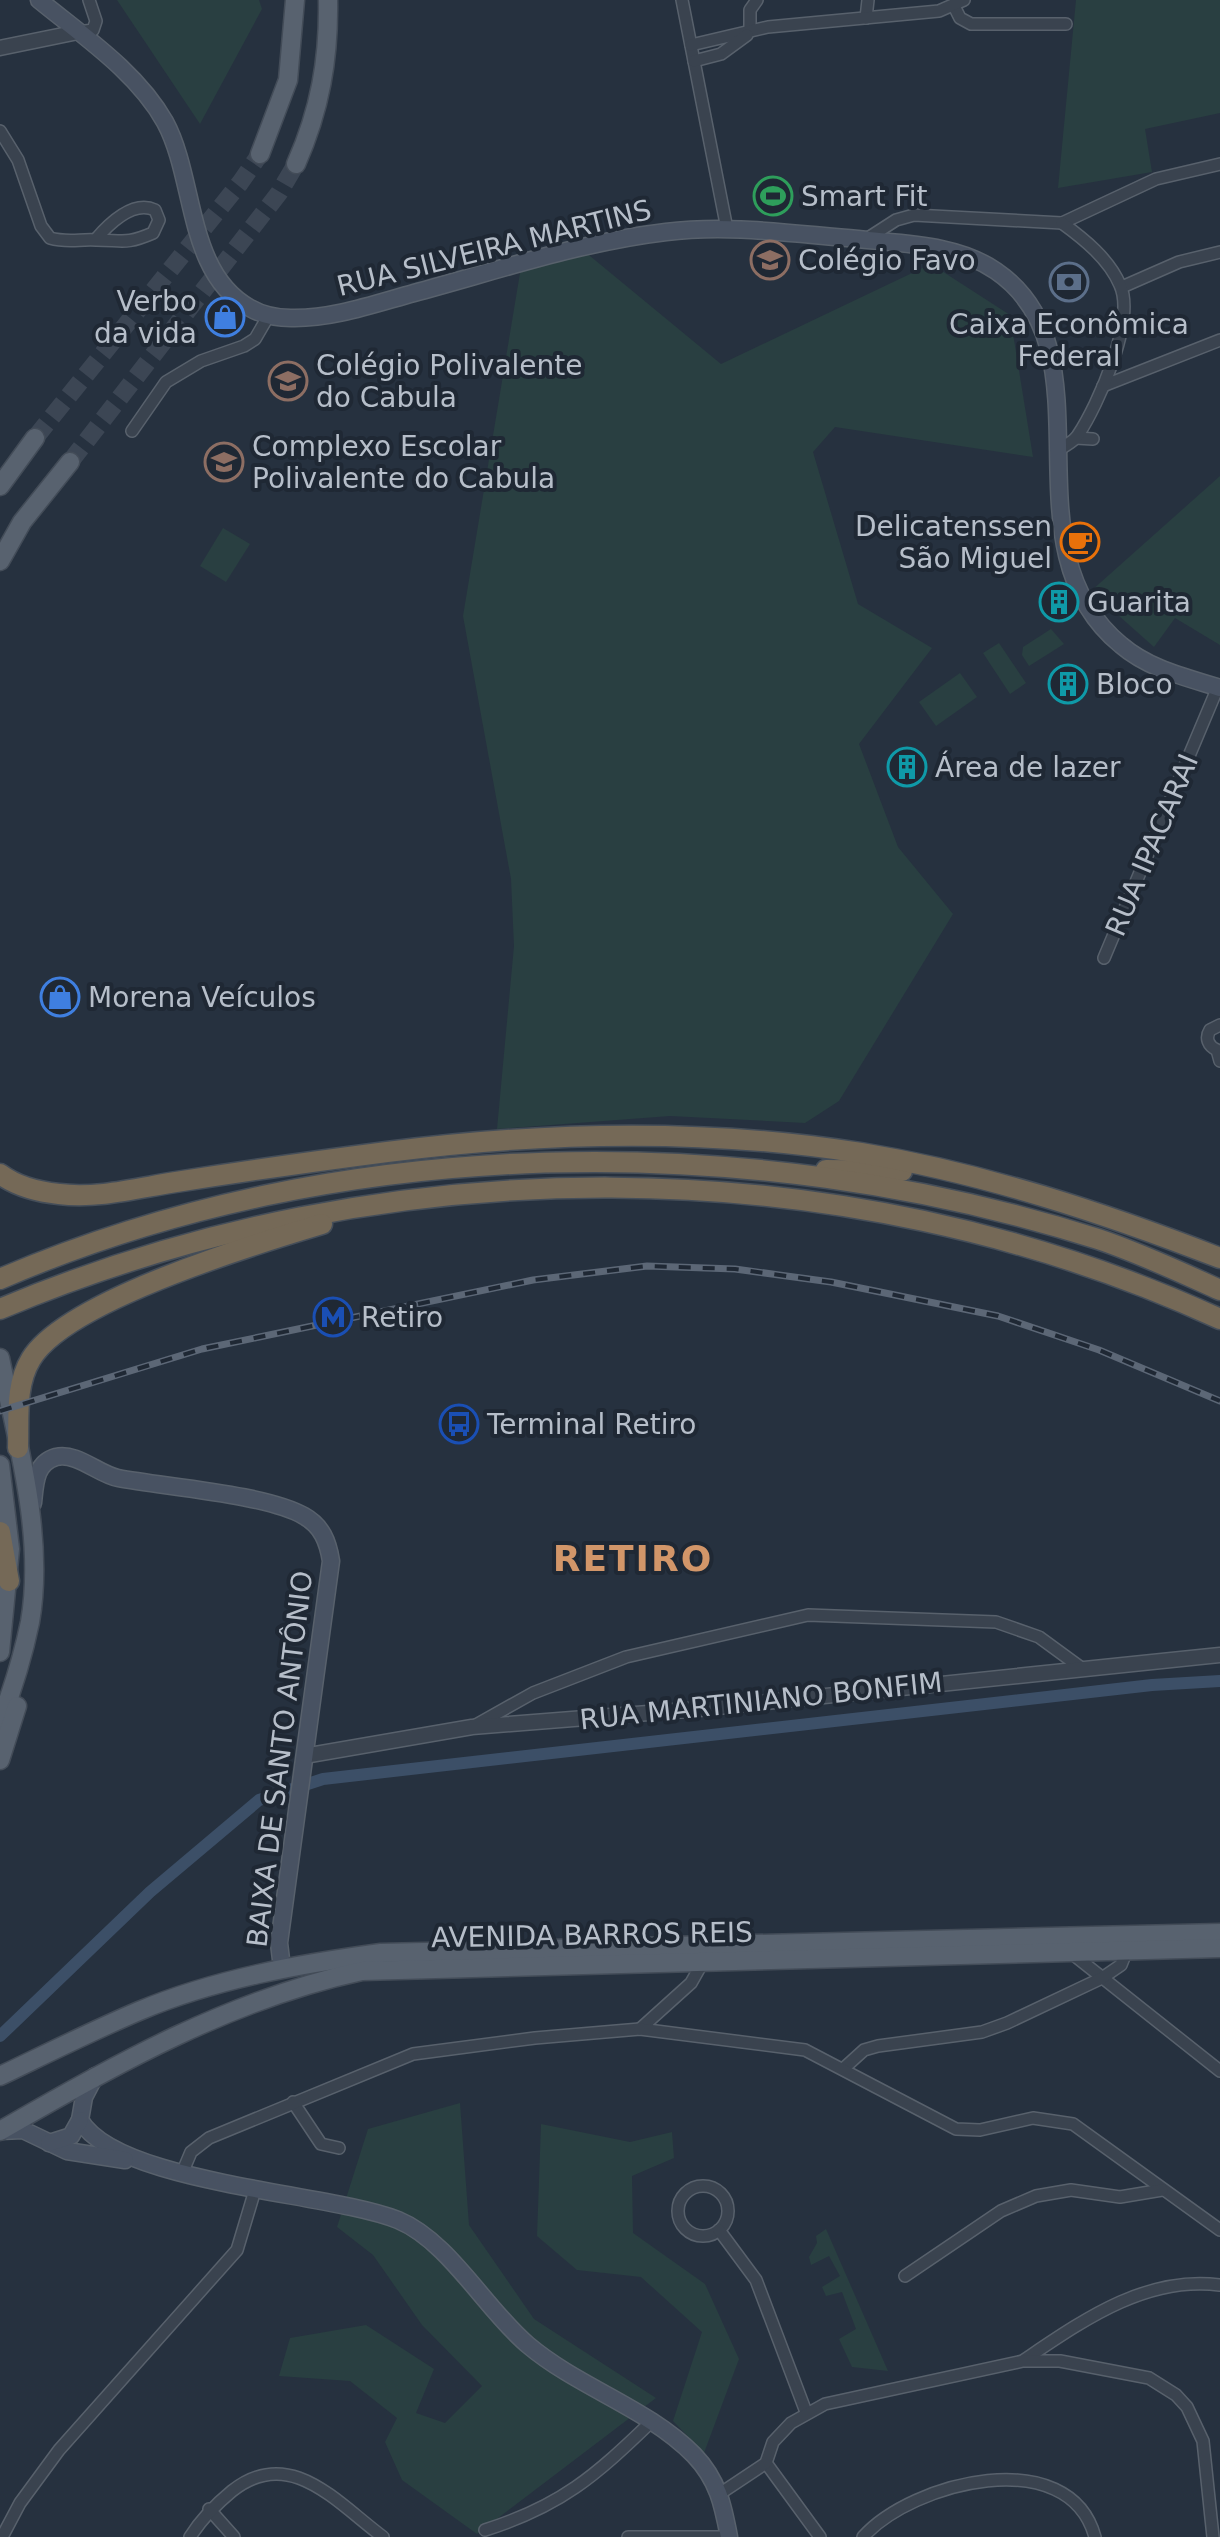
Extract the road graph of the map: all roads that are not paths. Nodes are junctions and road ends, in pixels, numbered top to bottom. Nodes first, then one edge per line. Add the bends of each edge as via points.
1 (39, 0) edge
2 (89, 0) edge
3 (295, 0) edge
4 (328, 0) edge
5 (682, 0) edge
6 (757, 0) edge
7 (868, 0) edge
8 (959, 3) edge
9 (866, 18) junction
10 (1066, 24) dead end
11 (750, 31) junction
12 (78, 32) junction
13 (691, 45) junction
14 (0, 48) edge
15 (694, 61) junction
16 (0, 131) edge
17 (260, 154) tunnel mouth
18 (296, 164) tunnel mouth
19 (1220, 164) edge
20 (1062, 223) junction
21 (727, 229) junction
22 (96, 239) junction
23 (864, 240) junction
24 (1220, 252) edge
25 (1122, 287) junction
26 (269, 315) junction
27 (1220, 340) edge
28 (1103, 386) junction
29 (132, 431) dead end
30 (35, 438) tunnel mouth
31 (1076, 438) junction
32 (1093, 439) dead end
33 (1059, 450) junction
34 (70, 462) tunnel mouth
35 (0, 486) edge
36 (0, 561) edge
37 (1219, 688) edge
38 (1104, 958) dead end
39 (1220, 1025) edge
40 (1219, 1054) edge
41 (774, 1172) junction
42 (950, 1172) junction
43 (0, 1174) edge
44 (398, 1201) junction
45 (1220, 1258) edge
46 (8, 1276) edge
47 (1220, 1290) edge
48 (0, 1309) edge
49 (1220, 1319) edge
50 (0, 1358) edge
51 (18, 1448) junction
52 (0, 1465) edge
53 (30, 1524) junction
54 (0, 1532) edge
55 (9, 1581) junction
56 (30, 1620) junction
57 (0, 1652) edge
58 (1220, 1655) edge
59 (1080, 1667) junction
60 (0, 1723) edge
61 (472, 1727) junction
62 (0, 1760) edge
63 (303, 1764) junction
64 (1220, 1933) edge
65 (1220, 1948) edge
66 (1127, 1950) junction
67 (1069, 1951) junction
68 (704, 1960) junction
69 (282, 1968) junction
70 (329, 1978) junction
71 (1102, 1978) junction
72 (640, 2029) junction
73 (843, 2069) junction
74 (1220, 2071) edge
75 (3, 2075) edge
76 (95, 2076) junction
77 (293, 2102) junction
78 (80, 2120) junction
79 (0, 2131) edge
80 (49, 2143) junction
81 (339, 2148) dead end
82 (150, 2163) junction
83 (183, 2171) junction
84 (255, 2190) junction
85 (1162, 2190) junction
86 (719, 2230) junction
87 (1220, 2230) edge
88 (905, 2276) dead end
89 (1220, 2285) edge
90 (1023, 2361) junction
91 (806, 2412) junction
92 (651, 2422) junction
93 (766, 2463) junction
94 (721, 2493) junction
95 (209, 2509) junction
96 (485, 2530) dead end
97 (2, 2537) edge
98 (190, 2537) edge
99 (234, 2537) edge
100 (383, 2537) edge
101 (628, 2537) edge
102 (729, 2537) edge
103 (820, 2537) edge
104 (863, 2537) edge
105 (1095, 2537) edge
106 (1213, 2537) edge

1 - 12 main road, RUA SILVEIRA MARTINS
2 - 12 street via 96,21 93,30
3 - 17 main road via 288,80
4 - 18 main road via 327,63 320,100
5 - 13 street
6 - 11 street via 750,10
7 - 9 street
8 - 9 street via 939,11
8 - 10 street via 960,18 971,24
9 - 11 street
11 - 13 street
11 - 15 street via 721,54
12 - 14 street
12 - 26 main road, RUA SILVEIRA MARTINS via 155,106 177,152 210,264 235,297
13 - 15 street
15 - 21 street
16 - 22 street via 18,160 45,232 61,241
19 - 20 street via 1156,179
20 - 23 street via 914,215
20 - 25 street via 1096,251
21 - 23 main road, RUA SILVEIRA MARTINS
21 - 26 main road, RUA SILVEIRA MARTINS via 630,237 342,312 288,319
22 - 22 street via 137,240 157,230 159,220 155,210 144,208 115,219
23 - 33 main road, RUA SILVEIRA MARTINS via 922,246 978,260 1016,287 1045,339 1057,398
24 - 25 street via 1179,262
25 - 28 street via 1119,335
26 - 29 street via 255,339 166,382
27 - 28 street
28 - 31 street
30 - 35 main road
31 - 32 street
31 - 33 street
33 - 37 main road, RUA SILVEIRA MARTINS via 1062,545 1085,601 1118,643 1138,657
34 - 36 main road via 22,522
37 - 38 street, RUA IPACARAI
39 - 40 street via 1208,1033
41 - 42 highway
41 - 46 highway via 597,1162 394,1175 200,1212
41 - 47 highway via 941,1198 1030,1219 1101,1240
42 - 43 highway via 798,1144 653,1136 435,1146 98,1194 59,1194
42 - 45 highway via 1108,1217
44 - 48 highway via 225,1232 109,1267
44 - 49 highway via 597,1187 819,1204 1025,1245
44 - 51 highway via 217,1257 63,1327 40,1347 22,1378
50 - 51 main road
51 - 53 main road
52 - 55 main road
53 - 56 main road
53 - 63 main road, BAIXA DE SANTO ANTÔNIO via 40,1468 70,1456 103,1474 280,1506 314,1522 331,1561
54 - 55 highway
55 - 57 main road
56 - 60 main road
56 - 62 main road via 24,1681
58 - 59 street, RUA MARTINIANO BONFIM
59 - 61 street, RUA MARTINIANO BONFIM
59 - 61 street via 1039,1637 996,1622 808,1615 590,1668
61 - 63 street, RUA MARTINIANO BONFIM
63 - 69 main road, BAIXA DE SANTO ANTÔNIO via 279,1943
64 - 69 main road, AVENIDA BARROS REIS via 381,1953
65 - 66 main road, AVENIDA BARROS REIS
66 - 67 main road, AVENIDA BARROS REIS
66 - 71 street via 1121,1965
67 - 68 main road, AVENIDA BARROS REIS
67 - 71 street
68 - 70 main road, AVENIDA BARROS REIS via 402,1967
68 - 72 street via 691,1983
69 - 70 main road
69 - 75 main road, AVENIDA BARROS REIS via 140,2010
70 - 76 main road, AVENIDA BARROS REIS via 183,2032
71 - 73 street via 990,2029 878,2046 864,2050
71 - 74 street
72 - 73 street via 805,2050
72 - 77 street via 413,2054
73 - 85 street via 956,2129 980,2130 1041,2117 1073,2124
76 - 78 main road
76 - 79 main road, AVENIDA BARROS REIS
77 - 81 street via 321,2144
77 - 83 street via 209,2138 191,2152
78 - 80 main road via 71,2136
78 - 82 main road via 103,2145
79 - 80 main road via 23,2130
80 - 82 main road via 82,2155
82 - 83 main road
83 - 84 main road
84 - 92 main road via 387,2216 414,2228 527,2344
84 - 97 street via 237,2250 59,2450
85 - 87 street
85 - 88 street via 1120,2197 1071,2190 1036,2196 1001,2211
86 - 86 street via 727,2216 724,2199 712,2188 688,2191 679,2204 683,2227 705,2236
86 - 91 street via 756,2280
89 - 90 street via 1172,2286 1116,2302
90 - 91 street via 851,2396
90 - 106 street via 1134,2373 1176,2395 1195,2418 1203,2441
91 - 93 street via 773,2442
92 - 94 main road via 695,2456
92 - 96 street via 562,2499
93 - 94 street
93 - 103 street
94 - 102 main road
95 - 98 street
95 - 99 street
95 - 100 street via 246,2480 287,2472
101 - 102 street
104 - 105 street via 914,2500 956,2484 992,2481 1035,2484 1068,2496 1088,2516

